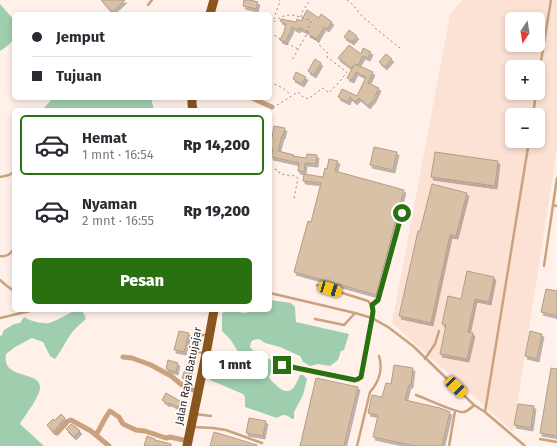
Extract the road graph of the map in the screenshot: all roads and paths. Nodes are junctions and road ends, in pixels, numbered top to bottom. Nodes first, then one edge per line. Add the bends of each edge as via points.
1 (152, 0) edge
2 (214, 0) edge
3 (279, 0) edge
4 (310, 0) edge
5 (347, 0) edge
6 (551, 0) edge
7 (148, 5) dead end
8 (211, 12) edge
9 (301, 17) junction
10 (276, 20) junction
11 (272, 23) edge
12 (272, 34) edge
13 (306, 35) junction
14 (400, 48) dead end
15 (298, 49) junction
16 (292, 60) dead end
17 (541, 60) edge
18 (272, 83) edge
19 (292, 96) junction
20 (256, 100) edge
21 (272, 107) joint
22 (528, 148) edge
23 (272, 168) edge
24 (12, 173) edge
25 (0, 176) edge
26 (557, 178) edge
27 (294, 199) dead end
28 (555, 206) edge
29 (402, 213) dead end
30 (12, 252) edge
31 (0, 256) edge
32 (544, 266) dead end
33 (0, 280) edge
34 (317, 285) dead end
35 (12, 290) edge
36 (272, 292) edge
37 (372, 305) junction
38 (26, 312) edge
39 (214, 312) edge
40 (355, 313) junction
41 (0, 318) edge
42 (372, 318) junction
43 (315, 319) dead end
44 (439, 331) dead end
45 (209, 335) junction
46 (206, 354) junction
47 (123, 356) dead end
48 (379, 356) dead end
49 (425, 359) junction
50 (282, 365) dead end
51 (198, 392) junction
52 (416, 395) dead end
53 (474, 405) junction
54 (455, 411) junction
55 (485, 412) junction
56 (193, 413) junction
57 (211, 416) dead end
58 (191, 426) junction
59 (57, 433) dead end
60 (96, 435) junction
61 (540, 439) dead end
62 (557, 442) edge
63 (262, 443) dead end
64 (187, 444) edge
65 (108, 446) edge
66 (357, 446) edge
67 (449, 446) edge
68 (525, 446) edge

1 - 7 lane
2 - 8 highway
3 - 10 path via 274,18
4 - 9 path
5 - 14 path
6 - 17 lane
9 - 10 path via 286,15
9 - 13 path via 311,21
10 - 11 path
12 - 15 path
13 - 15 path
13 - 19 path via 319,41 318,44 328,53 328,57 347,72 329,92 323,88 308,99 298,92
15 - 16 path
18 - 19 path
19 - 21 path
20 - 21 street
22 - 55 lane
23 - 27 path via 278,170 280,174 298,178
24 - 25 lane
26 - 28 lane
28 - 32 lane
29 - 37 lane via 378,300
30 - 31 lane
33 - 35 lane
34 - 37 lane via 368,301
36 - 40 lane
37 - 42 lane
38 - 41 lane
39 - 45 highway, Jalan Raya Batujajar
40 - 42 lane
40 - 43 lane via 344,325
42 - 49 lane via 413,346
42 - 50 lane via 361,377 358,379
44 - 49 lane via 435,344
45 - 46 highway, Jalan Raya Batujajar
45 - 46 lane via 198,335 194,345 194,349
46 - 51 highway, Jalan Raya Batujajar
47 - 51 street via 151,365
48 - 66 lane via 380,375 370,392
49 - 53 lane
51 - 56 highway, Jalan Raya Batujajar
52 - 54 lane
53 - 54 lane via 462,413
53 - 55 lane
54 - 67 lane
55 - 68 lane
56 - 57 lane
56 - 58 highway, Jalan Raya Batujajar
58 - 63 lane via 226,430
58 - 64 highway, Jalan Raya Batujajar
59 - 60 street via 71,420
60 - 64 street via 110,411 120,417 123,424 136,430 170,437
60 - 65 street
61 - 62 lane

